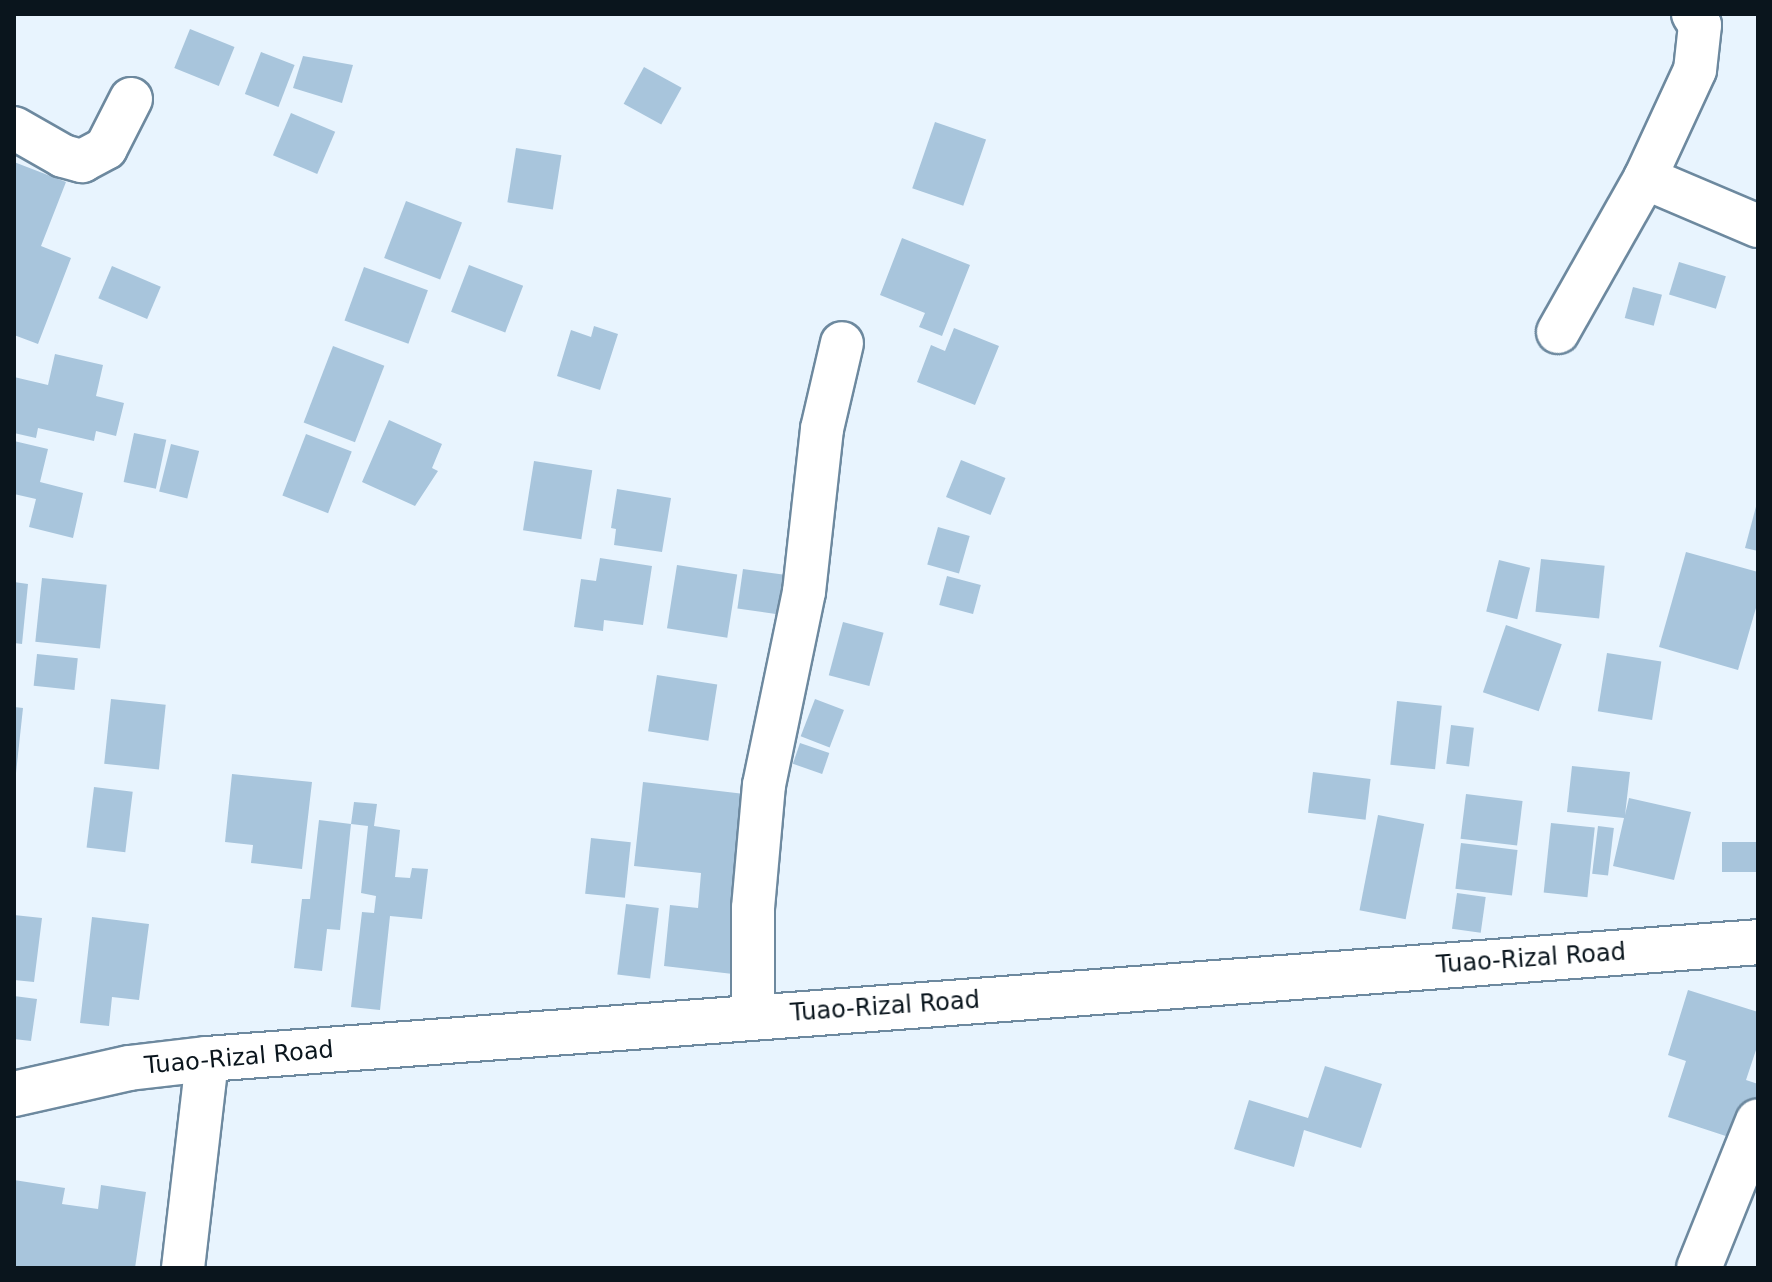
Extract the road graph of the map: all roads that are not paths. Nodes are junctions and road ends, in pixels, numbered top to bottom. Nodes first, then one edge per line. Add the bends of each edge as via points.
1 (1693, 14) edge
2 (131, 99) dead end
3 (14, 128) edge
4 (1645, 178) junction
5 (1758, 226) edge
6 (1558, 332) dead end
7 (842, 343) dead end
8 (1758, 942) edge
9 (753, 1017) junction
10 (207, 1059) junction
11 (14, 1094) edge
12 (1758, 1121) edge
13 (183, 1268) edge
14 (1699, 1268) edge

1 - 4 street via 1700,25 1695,70
2 - 3 street via 106,148 82,161
4 - 5 street
4 - 6 street
7 - 9 street via 822,429 804,592 764,785 753,908
8 - 9 main road, Tuao-Rizal Road
9 - 10 main road, Tuao-Rizal Road
10 - 11 main road, Tuao-Rizal Road via 129,1068
10 - 13 street
12 - 14 main road

